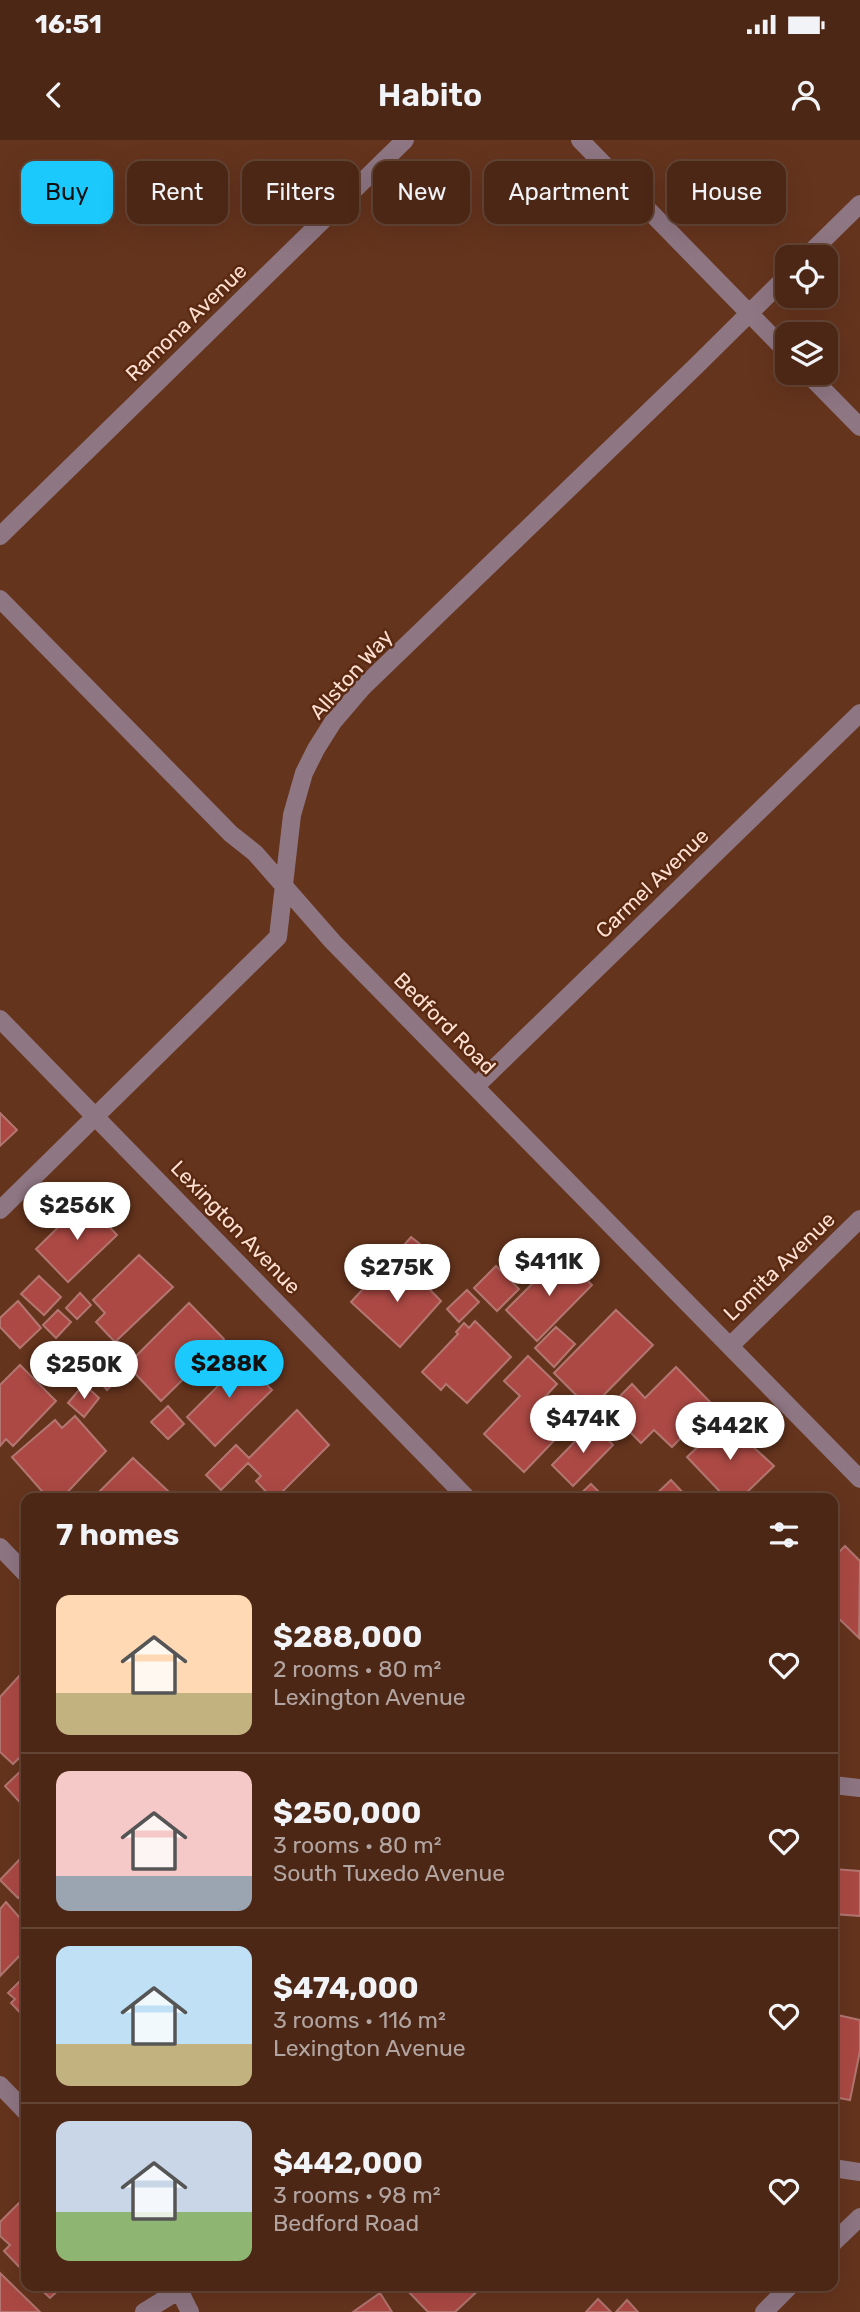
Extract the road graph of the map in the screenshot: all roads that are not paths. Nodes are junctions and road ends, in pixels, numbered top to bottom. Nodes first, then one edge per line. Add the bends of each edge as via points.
1 (405, 140) edge
2 (580, 140) edge
3 (860, 204) edge
4 (818, 245) edge
5 (775, 288) edge
6 (749, 313) junction
7 (775, 340) edge
8 (819, 385) edge
9 (860, 427) edge
10 (0, 536) edge
11 (0, 600) edge
12 (860, 713) edge
13 (284, 886) junction
14 (0, 1019) edge
15 (476, 1086) junction
16 (96, 1116) junction
17 (0, 1210) edge
18 (860, 1219) edge
19 (730, 1346) junction
20 (860, 1479) edge
21 (462, 1493) edge
22 (0, 1547) edge
23 (21, 1569) edge
24 (838, 1786) edge
25 (860, 1788) edge
26 (0, 2085) edge
27 (21, 2107) edge
28 (838, 2169) edge
29 (860, 2172) edge
30 (860, 2217) edge
31 (838, 2238) edge
32 (175, 2291) edge
33 (182, 2291) edge
34 (785, 2291) edge
35 (144, 2312) edge
36 (190, 2312) edge
37 (764, 2312) edge

1 - 10 street, Ramona Avenue
2 - 6 street
3 - 4 street
5 - 6 street, Allston Way
6 - 7 street
6 - 13 street, Allston Way via 363,687 333,722 301,783 292,815
8 - 9 street
11 - 13 street, Bedford Road
12 - 15 street, Carmel Avenue
13 - 15 street, Bedford Road
13 - 16 street, Allston Way via 278,937
14 - 16 street, Lexington Avenue
15 - 19 street, Bedford Road
16 - 17 street, Allston Way
16 - 21 street, Lexington Avenue
18 - 19 street, Lomita Avenue
19 - 20 street, Bedford Road
22 - 23 street
24 - 25 street
26 - 27 street
28 - 29 street
30 - 31 street
32 - 35 street
33 - 36 street
34 - 37 street

